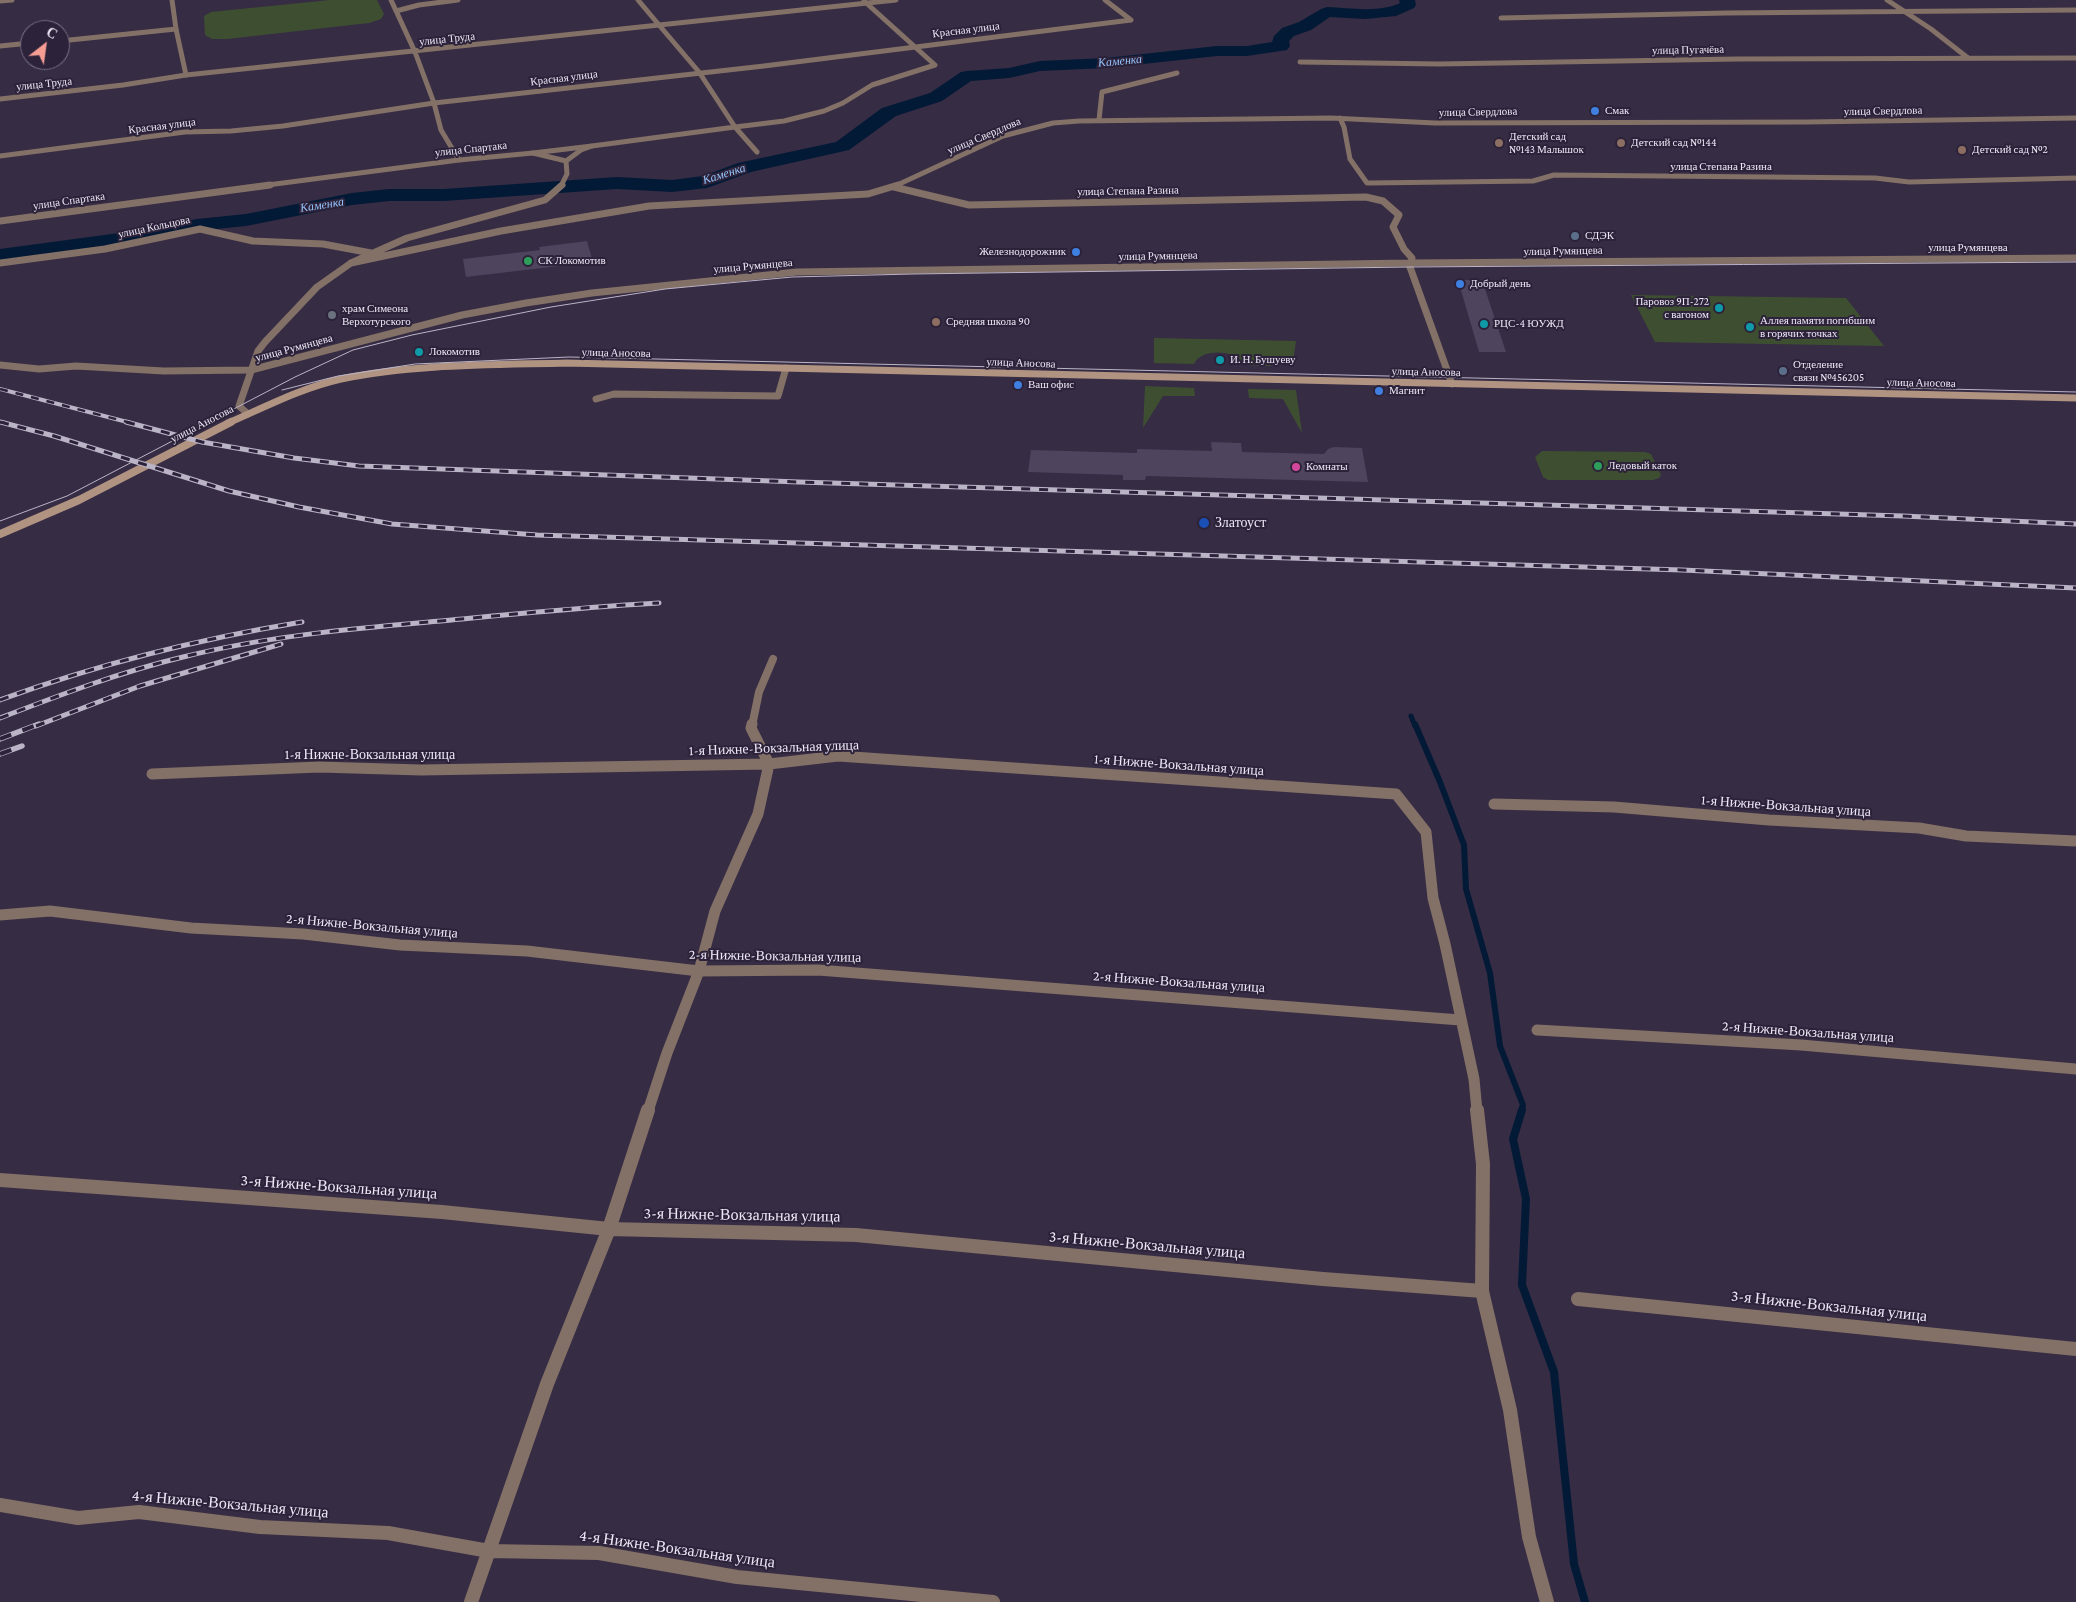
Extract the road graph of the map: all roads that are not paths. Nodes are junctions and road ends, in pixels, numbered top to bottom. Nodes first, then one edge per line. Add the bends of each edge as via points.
1 (12, 0) edge
2 (172, 0) edge
3 (391, 0) edge
4 (458, 0) edge
5 (638, 0) edge
6 (896, 0) edge
7 (1105, 0) edge
8 (1887, 0) edge
9 (0, 1) edge
10 (865, 2) edge
11 (2076, 10) edge
12 (396, 11) junction
13 (1906, 12) junction
14 (1501, 18) dead end
15 (659, 25) junction
16 (176, 29) junction
17 (70, 39) edge
18 (20, 45) edge
19 (0, 46) edge
20 (914, 47) junction
21 (415, 52) junction
22 (1968, 58) junction
23 (2076, 58) edge
24 (1300, 62) dead end
25 (699, 72) junction
26 (1177, 74) dead end
27 (186, 75) junction
28 (0, 98) edge
29 (434, 103) junction
30 (1340, 118) junction
31 (2076, 118) edge
32 (1099, 120) junction
33 (735, 127) junction
34 (592, 146) junction
35 (757, 152) dead end
36 (534, 153) junction
37 (0, 156) edge
38 (459, 160) junction
39 (566, 161) junction
40 (2076, 178) edge
41 (894, 187) junction
42 (0, 220) edge
43 (371, 253) junction
44 (2076, 258) edge
45 (0, 263) edge
46 (351, 263) junction
47 (1411, 263) junction
48 (0, 365) edge
49 (786, 368) junction
50 (251, 370) junction
51 (1452, 384) junction
52 (2076, 398) edge
53 (596, 399) dead end
54 (248, 414) junction
55 (0, 534) edge
56 (773, 659) dead end
57 (769, 764) junction
58 (152, 774) dead end
59 (1494, 804) dead end
60 (2076, 841) edge
61 (0, 915) edge
62 (699, 972) junction
63 (1460, 1020) junction
64 (1537, 1030) dead end
65 (2076, 1070) edge
66 (0, 1180) edge
67 (609, 1229) junction
68 (1482, 1291) junction
69 (1578, 1298) dead end
70 (2076, 1348) edge
71 (0, 1505) edge
72 (489, 1551) junction
73 (471, 1602) edge
74 (993, 1602) edge
75 (1547, 1602) edge

1 - 9 street
2 - 16 street
3 - 12 street
4 - 12 street
5 - 15 street
6 - 10 street, улица Труда
7 - 20 street, Красная улица via 1131,20
8 - 13 street
10 - 15 street, улица Труда
10 - 20 street
11 - 13 street
12 - 21 street
13 - 14 street
13 - 22 street
15 - 21 street, улица Труда
15 - 25 street
16 - 17 street
16 - 27 street
18 - 19 street
20 - 25 street, Красная улица
20 - 33 street, улица Спартака via 935,65 872,85 824,111 784,121
21 - 27 street, улица Труда
21 - 29 street
22 - 23 street, улица Пугачёва
22 - 24 street, улица Пугачёва via 1439,64
25 - 29 street, Красная улица
25 - 33 street
26 - 32 street via 1102,92
27 - 28 street, улица Труда
29 - 37 street, Красная улица via 283,126 185,132
29 - 38 street via 441,130
30 - 31 street, улица Свердлова via 1435,123
30 - 32 street, улица Свердлова
30 - 40 street, улица Степана Разина via 1350,159 1366,183 1534,180 1554,175 1875,178 1909,182
32 - 41 street, улица Свердлова via 1053,123 1003,136
33 - 34 street, улица Спартака
33 - 35 street
34 - 36 street, улица Спартака
34 - 39 street
36 - 38 street, улица Спартака
36 - 39 street
38 - 42 street, улица Спартака
39 - 43 street via 568,170 564,185 545,200 407,238
41 - 46 street, улица Свердлова via 868,194 649,206 501,231
41 - 47 street, улица Степана Разина via 969,205 1366,198 1383,201 1399,215 1393,227 1412,258
43 - 45 street, улица Кольцова via 323,244 253,241 200,229 105,249
43 - 46 street
44 - 47 street, улица Румянцева
46 - 50 street via 317,287 283,322 258,351
47 - 50 street, улица Румянцева via 883,270 748,276 526,303 453,318
47 - 51 street
48 - 50 street via 40,370 76,366 164,371
49 - 51 main road, улица Аносова
49 - 53 street via 778,396 614,394
49 - 54 main road, улица Аносова via 566,364 400,371 315,386
50 - 54 street via 239,406
51 - 52 main road, улица Аносова
54 - 55 main road, улица Аносова via 79,500
56 - 57 street via 759,692 751,728
57 - 58 street, 1-я Нижне-Вокзальная улица via 421,770 319,767
57 - 62 street via 758,814 715,911
57 - 63 street, 1-я Нижне-Вокзальная улица via 838,756 1396,794 1426,832 1433,898
59 - 60 street, 1-я Нижне-Вокзальная улица via 1614,807 1919,828 1966,836
61 - 62 street, 2-я Нижне-Вокзальная улица via 50,911 191,928 303,934 400,945 527,951
62 - 63 street, 2-я Нижне-Вокзальная улица via 818,970
62 - 67 street via 667,1053
63 - 68 street via 1474,1079 1483,1164
64 - 65 street, 2-я Нижне-Вокзальная улица via 1801,1045
66 - 67 street, 3-я Нижне-Вокзальная улица via 442,1212
67 - 68 street, 3-я Нижне-Вокзальная улица via 856,1235
67 - 72 street via 547,1384
68 - 75 street via 1510,1410 1529,1537
69 - 70 street, 3-я Нижне-Вокзальная улица
71 - 72 street, 4-я Нижне-Вокзальная улица via 78,1518 139,1512 260,1527 388,1533
72 - 73 street
72 - 74 street, 4-я Нижне-Вокзальная улица via 599,1553 737,1577

